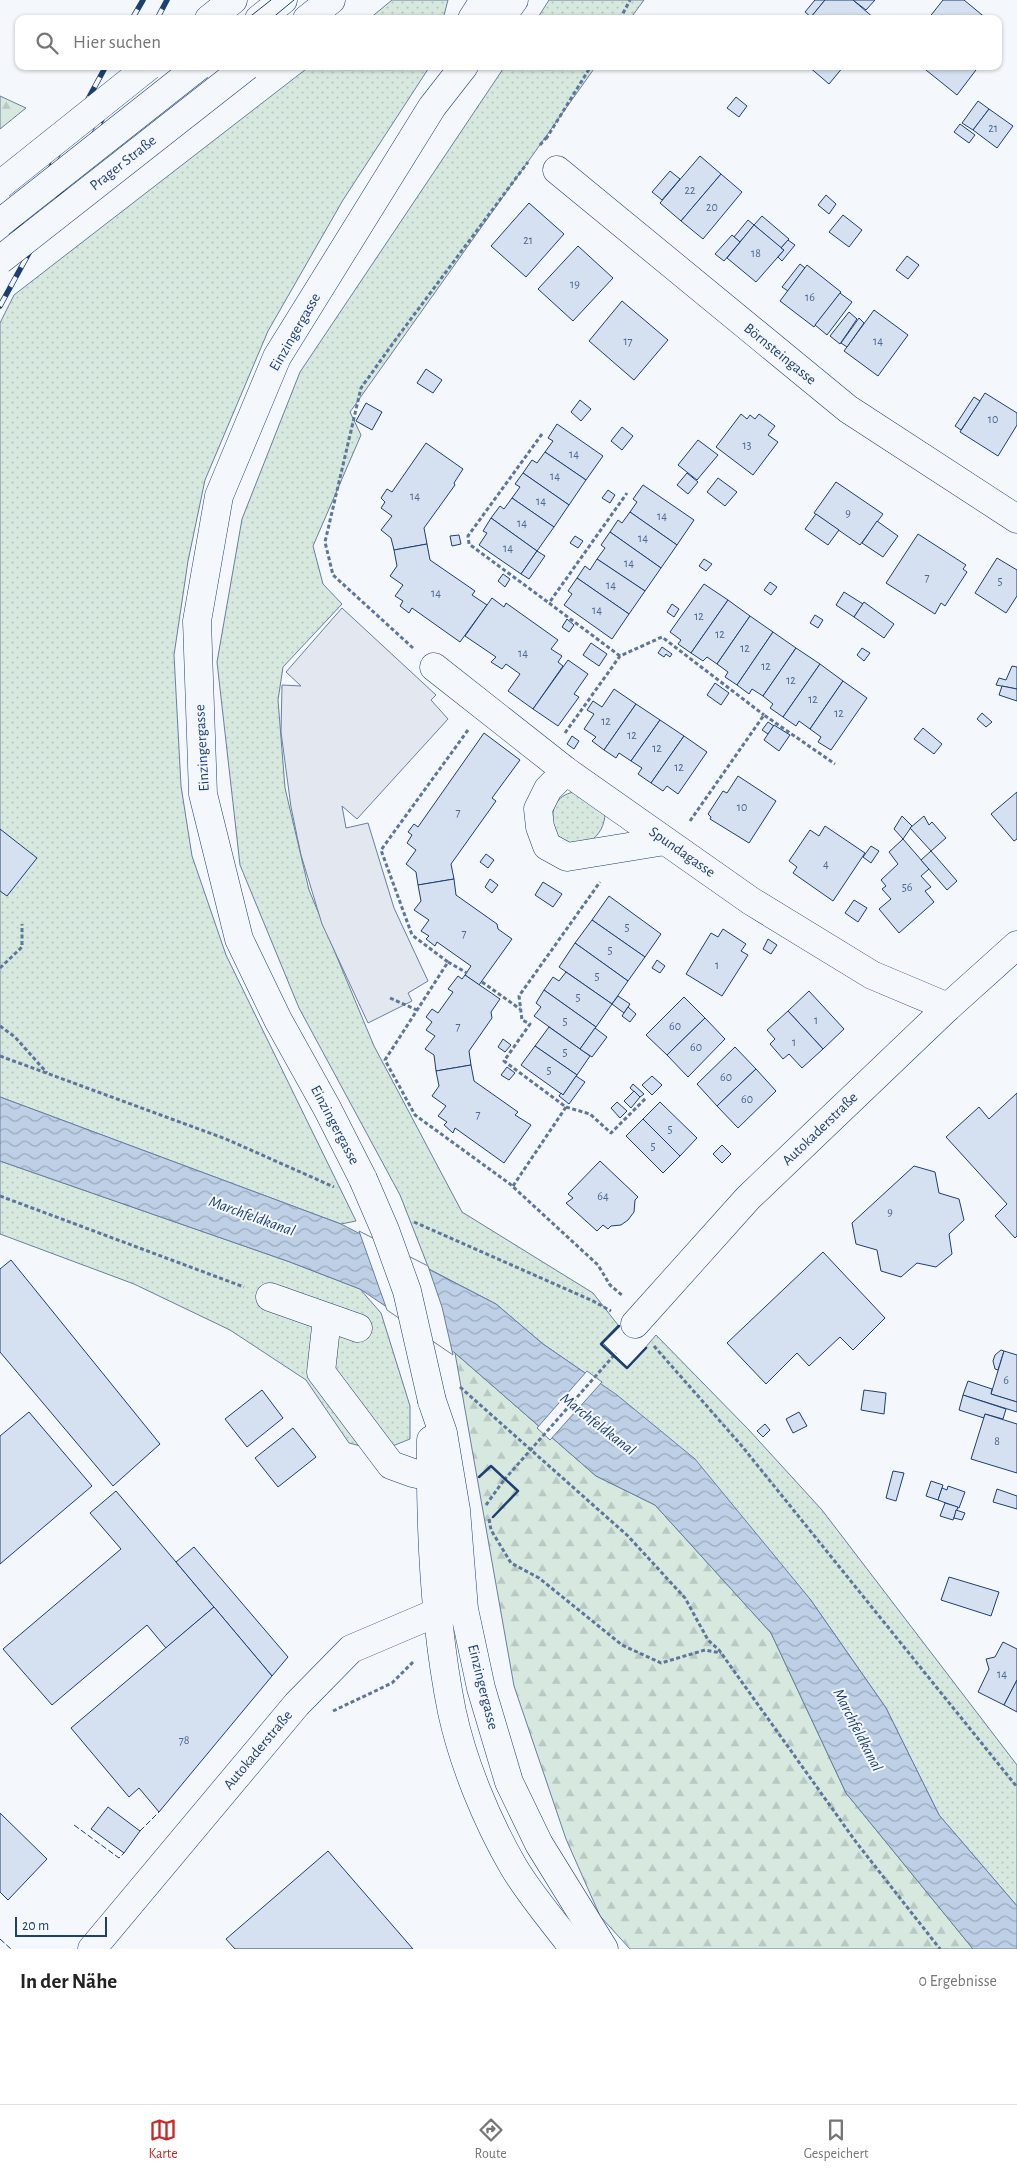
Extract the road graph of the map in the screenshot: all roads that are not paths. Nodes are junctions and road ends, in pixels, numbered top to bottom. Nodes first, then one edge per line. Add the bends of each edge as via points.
1 (233, 0) edge
2 (331, 0) edge
3 (470, 0) edge
4 (484, 0) edge
5 (514, 0) edge
6 (282, 1) edge
7 (214, 15) edge
8 (264, 15) edge
9 (312, 15) edge
10 (468, 15) edge
11 (475, 15) edge
12 (503, 15) edge
13 (144, 70) edge
14 (194, 70) edge
15 (242, 70) edge
16 (448, 70) edge
17 (461, 70) edge
18 (432, 107) junction
19 (557, 170) road end
20 (0, 185) edge
21 (0, 223) edge
22 (0, 260) edge
23 (1017, 519) edge
24 (434, 667) road end
25 (557, 764) junction
26 (669, 843) junction
27 (1017, 945) edge
28 (948, 1008) junction
29 (270, 1297) road end
30 (327, 1318) junction
31 (358, 1328) dead end
32 (642, 1332) road end
33 (432, 1401) junction
34 (431, 1477) junction
35 (464, 1608) junction
36 (439, 1624) junction
37 (92, 1949) edge
38 (574, 1949) edge
39 (604, 1949) edge

1 - 7 main road
2 - 9 main road
3 - 10 main road
4 - 11 main road
5 - 12 main road
6 - 8 main road
13 - 20 main road, bridge
14 - 21 main road, bridge
15 - 22 main road, Prager Straße, bridge
16 - 18 main road, Einzingergasse
17 - 18 main road, Einzingergasse
18 - 33 main road, Einzingergasse, bridge via 278,356 220,496 198,621 203,794 240,939 278,1020 327,1108 352,1184 386,1230 407,1290
19 - 23 main road, Börnsteingasse via 848,409
24 - 25 main road, Spundagasse
25 - 26 main road, Spundagasse
25 - 26 main road via 538,810 547,846 566,857
26 - 28 main road, Spundagasse via 751,901 872,975
27 - 28 main road, Autokaderstraße
28 - 32 main road, Autokaderstraße via 748,1198
29 - 30 main road
30 - 31 main road
30 - 34 main road via 321,1372 391,1465
33 - 34 main road, Einzingergasse
33 - 35 main road, Einzingergasse via 444,1433
34 - 36 main road, Einzingergasse
35 - 36 main road, Autokaderstraße
35 - 39 main road, Einzingergasse via 480,1688 509,1782 539,1844
36 - 37 main road, Autokaderstraße via 351,1649 297,1704
36 - 38 main road, Einzingergasse via 452,1712 474,1785 514,1867

